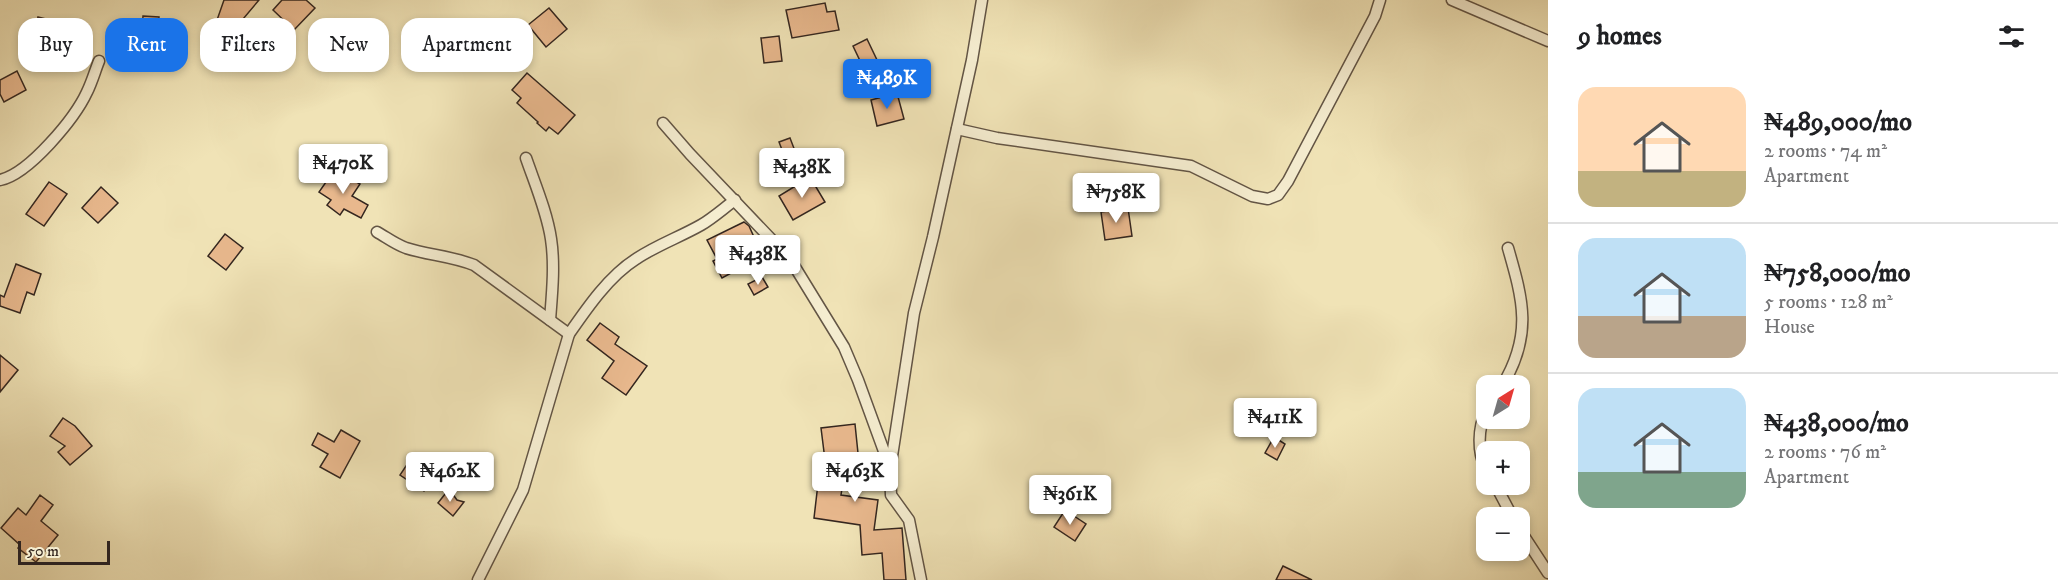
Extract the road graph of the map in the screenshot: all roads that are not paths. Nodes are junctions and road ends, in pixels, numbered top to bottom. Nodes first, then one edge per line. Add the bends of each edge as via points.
1 (982, 0) edge
2 (1380, 0) edge
3 (1452, 0) edge
4 (1548, 40) edge
5 (99, 61) dead end
6 (663, 123) dead end
7 (957, 129) junction
8 (526, 158) dead end
9 (0, 180) edge
10 (735, 200) junction
11 (377, 232) dead end
12 (1508, 248) dead end
13 (550, 320) junction
14 (569, 334) junction
15 (1507, 375) edge
16 (890, 469) junction
17 (1530, 545) edge
18 (1548, 573) edge
19 (478, 580) edge
20 (921, 580) edge

1 - 7 street
2 - 7 street via 1288,182 1278,195 1268,199 1252,196 1191,166
3 - 4 street
5 - 9 street via 87,92 57,135 28,165
6 - 10 street
7 - 16 street via 914,312
8 - 13 street via 551,240
10 - 14 street via 701,225 634,260 607,285
10 - 16 street via 790,259 827,317 858,380
11 - 13 street via 402,247 474,265
12 - 15 street via 1521,291 1523,321 1519,351
13 - 14 street
14 - 19 street via 523,490
16 - 20 street via 891,495 909,520
17 - 18 street

